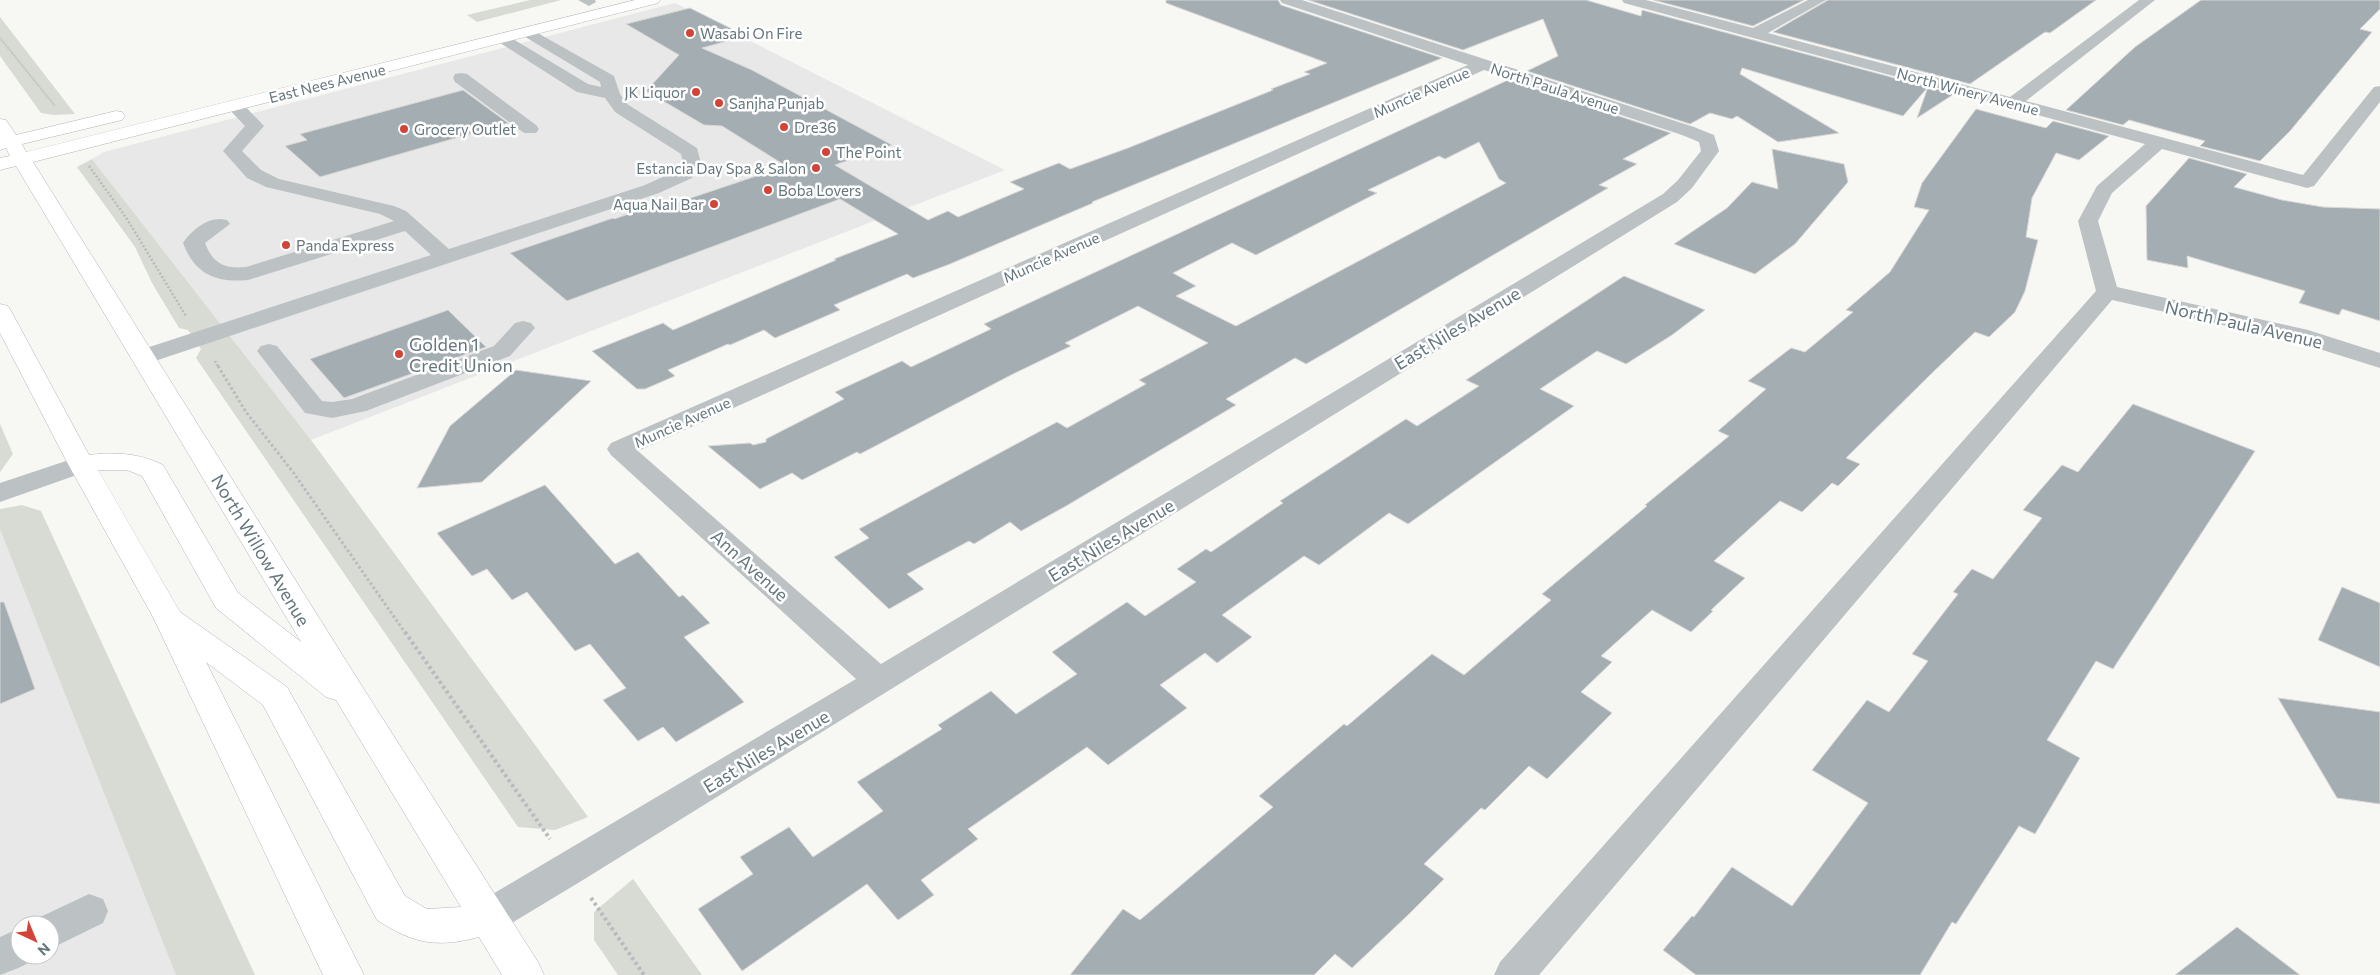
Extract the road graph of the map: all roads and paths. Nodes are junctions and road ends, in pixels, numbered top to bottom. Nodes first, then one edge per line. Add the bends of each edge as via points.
1 (653, 0) edge
2 (1287, 0) edge
3 (1629, 0) edge
4 (1819, 0) edge
5 (2148, 0) edge
6 (591, 1) edge
7 (527, 32) junction
8 (1754, 34) junction
9 (0, 38) edge
10 (502, 39) junction
11 (1483, 64) junction
12 (313, 69) dead end
13 (461, 78) dead end
14 (2380, 90) edge
15 (611, 94) junction
16 (2013, 103) junction
17 (235, 106) junction
18 (57, 108) dead end
19 (129, 113) dead end
20 (530, 129) dead end
21 (1708, 139) joint
22 (2159, 142) junction
23 (7, 146) edge
24 (86, 161) dead end
25 (409, 223) junction
26 (220, 224) dead end
27 (446, 257) junction
28 (2106, 292) junction
29 (0, 311) edge
30 (523, 328) dead end
31 (202, 339) junction
32 (269, 351) dead end
33 (143, 358) junction
34 (2380, 361) edge
35 (620, 449) joint
36 (81, 464) junction
37 (0, 493) edge
38 (168, 617) junction
39 (879, 682) junction
40 (353, 700) junction
41 (570, 869) junction
42 (89, 911) dead end
43 (488, 917) junction
44 (60, 926) edge
45 (344, 975) edge
46 (524, 975) edge
47 (644, 975) edge
48 (1514, 975) edge

1 - 7 main road, East Nees Avenue
2 - 11 street, North Paula Avenue
3 - 8 street, North Winery Avenue
4 - 8 street
5 - 16 street
6 - 10 main road via 580,11 518,28
6 - 12 main road, East Nees Avenue
7 - 10 main road, East Nees Avenue
7 - 15 street via 608,80
8 - 16 street, North Winery Avenue
9 - 18 path
10 - 15 street via 583,88
10 - 17 main road, East Nees Avenue
11 - 21 street, North Paula Avenue
11 - 35 street, Muncie Avenue
13 - 20 street
14 - 22 street, North Winery Avenue via 2307,182
15 - 27 street via 621,108 690,152 692,163 685,174 652,189
16 - 22 street, North Winery Avenue
17 - 23 main road, East Nees Avenue
17 - 25 street via 255,126 232,151 254,174 273,183 387,210
19 - 23 main road
21 - 39 street, East Niles Avenue via 1710,151 1670,198
22 - 28 street via 2104,190 2088,221
23 - 33 main road, North Willow Avenue
24 - 31 path via 127,219
25 - 26 street via 248,273 224,275 216,272 196,249 194,242 198,236
25 - 27 street
27 - 31 street
28 - 34 street, North Paula Avenue via 2300,335
28 - 48 street
29 - 36 main road
30 - 32 street via 502,351 357,406 332,410 314,408
31 - 33 street
31 - 41 path via 246,412 293,472
33 - 40 main road, North Willow Avenue
35 - 39 street, Ann Avenue
36 - 37 street
36 - 38 main road
36 - 40 main road via 129,462 153,471 227,600
38 - 43 main road via 275,696 391,908 410,922 430,928
38 - 45 main road
39 - 41 street, East Niles Avenue
40 - 43 main road, North Willow Avenue
41 - 43 street, East Niles Avenue
41 - 47 path
42 - 44 street
43 - 46 main road, North Willow Avenue

